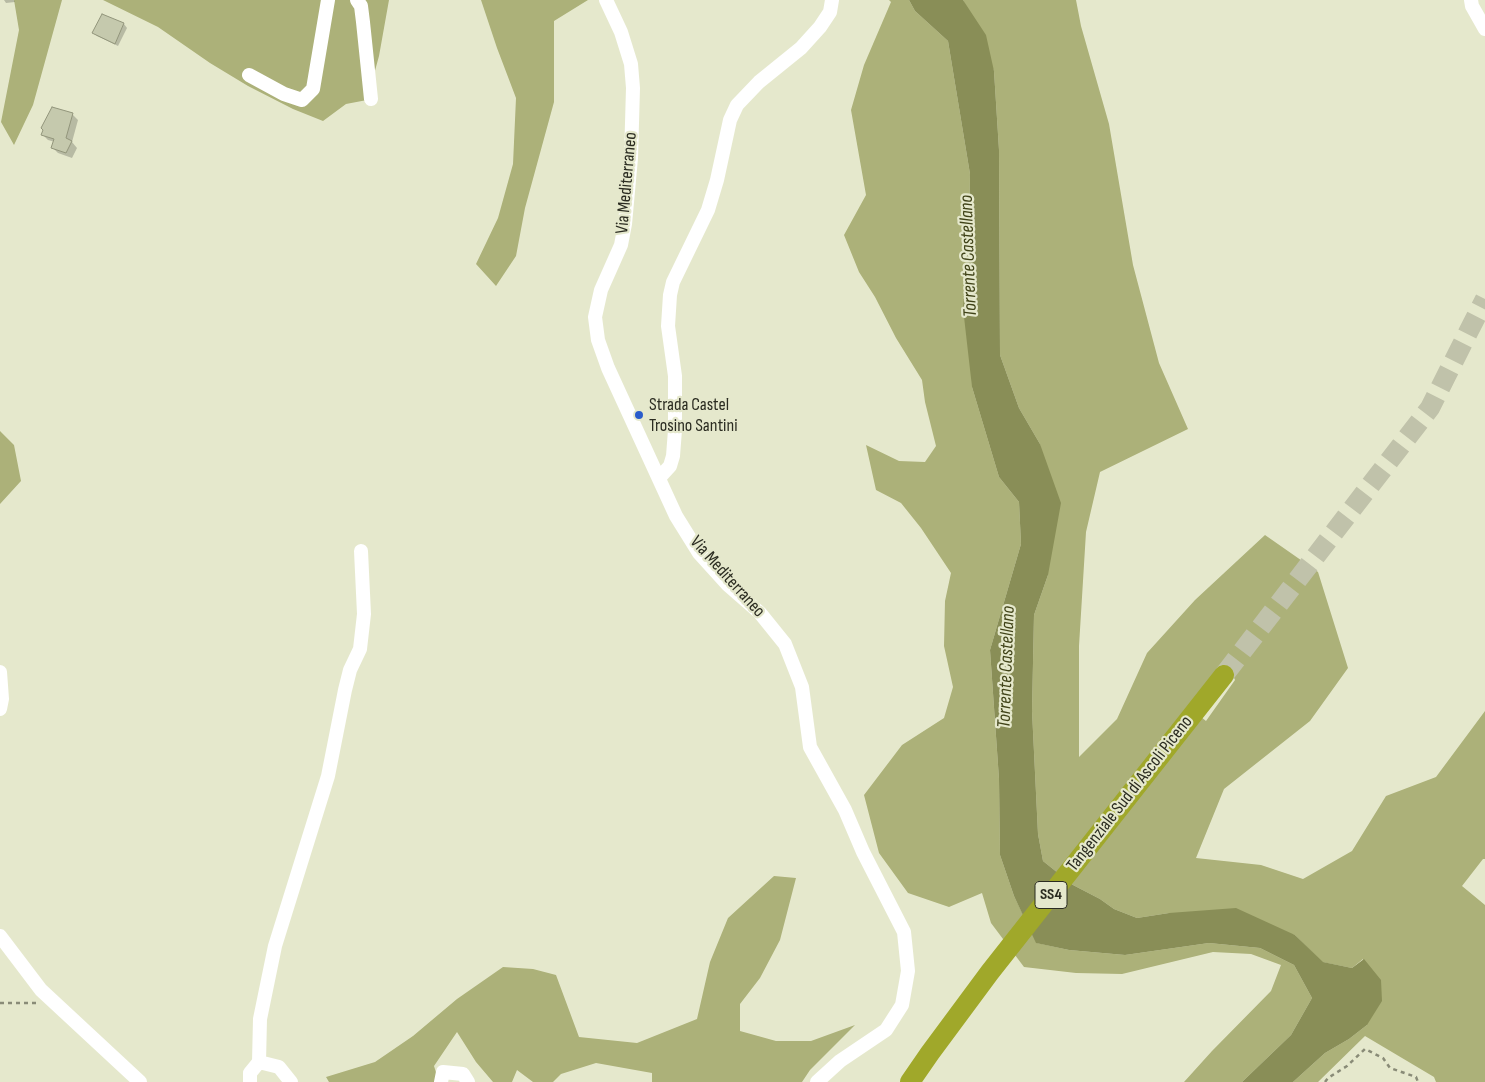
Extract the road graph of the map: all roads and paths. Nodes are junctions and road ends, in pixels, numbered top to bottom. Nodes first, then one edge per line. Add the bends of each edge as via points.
1 (328, 0) edge
2 (357, 0) edge
3 (606, 0) edge
4 (832, 0) edge
5 (1471, 0) edge
6 (1485, 29) edge
7 (249, 76) dead end
8 (370, 99) dead end
9 (659, 478) junction
10 (361, 551) dead end
11 (0, 672) edge
12 (1224, 674) tunnel mouth
13 (0, 709) edge
14 (0, 936) edge
15 (47, 995) junction
16 (0, 1003) edge
17 (259, 1062) junction
18 (140, 1082) edge
19 (250, 1082) edge
20 (291, 1082) edge
21 (441, 1082) edge
22 (468, 1082) edge
23 (817, 1082) edge
24 (910, 1082) edge
25 (1325, 1082) edge
26 (1418, 1082) edge

1 - 7 street via 313,89 302,100
2 - 8 street via 363,22
3 - 9 street, Via Mediterraneo via 631,64 631,158 621,245 601,290 595,317 598,340 608,368
4 - 9 street via 830,12 820,27 801,48 759,82 737,106 730,120 708,210 673,282 670,295 668,326 675,376 675,430 670,466
5 - 6 street
9 - 23 street, Via Mediterraneo via 676,516 699,553 760,613 785,644 802,687 810,747 845,810 904,932 908,971 902,1005 886,1030 840,1061
10 - 17 street via 364,614 360,649 350,670 328,776 275,946 260,1019
11 - 13 street
12 - 24 highway, Tangenziale Sud di Ascoli Piceno / SS4 via 990,972
14 - 15 street
15 - 16 path via 38,1003
15 - 18 street
17 - 19 street via 250,1073
17 - 20 street via 279,1067
21 - 22 street via 443,1072 463,1074
25 - 26 path via 1365,1049 1383,1058 1390,1068 1416,1077

